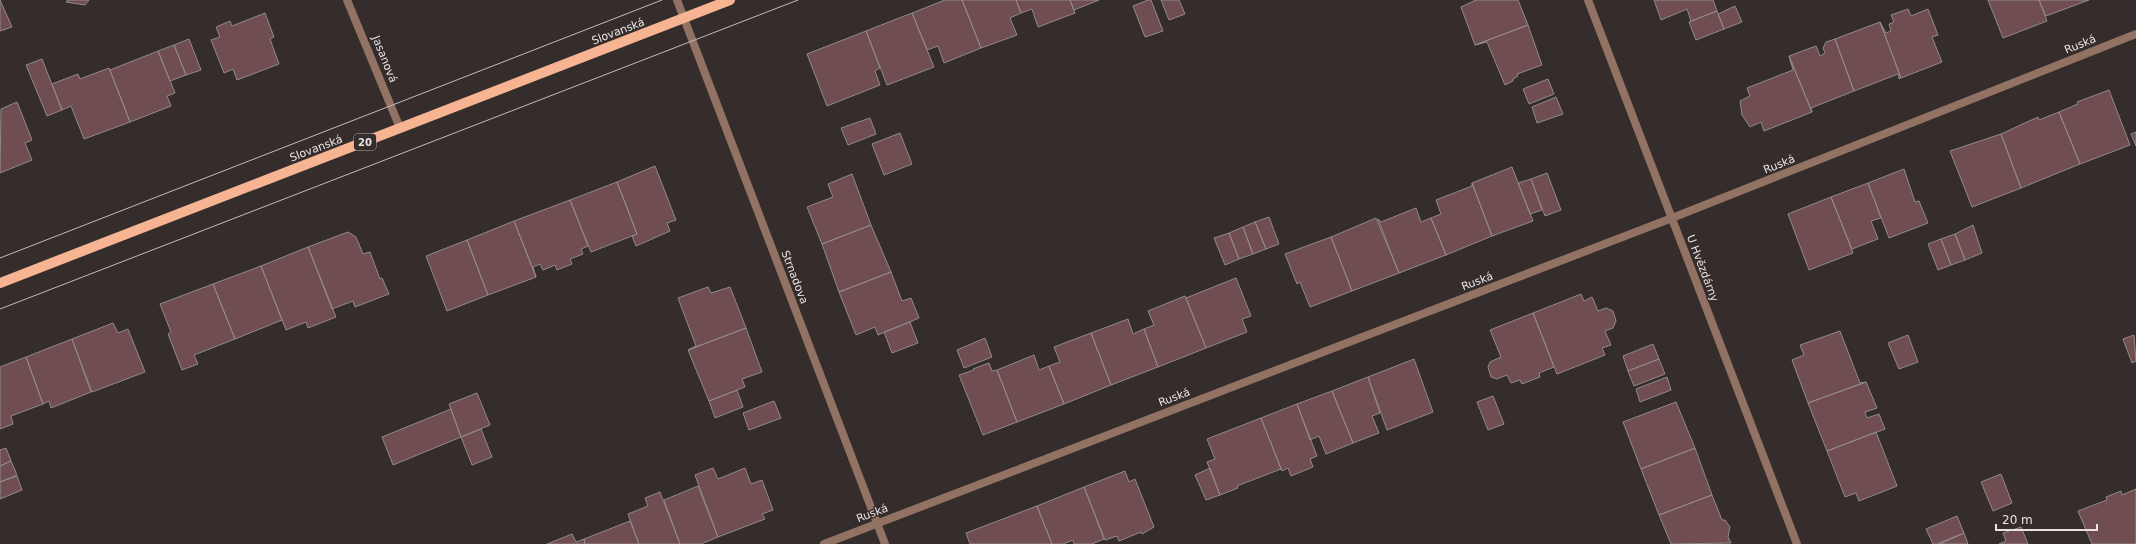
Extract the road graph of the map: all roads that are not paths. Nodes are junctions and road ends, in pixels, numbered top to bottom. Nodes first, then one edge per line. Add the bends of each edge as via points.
1 (348, 0) edge
2 (677, 0) edge
3 (730, 0) edge
4 (1588, 0) edge
5 (683, 19) junction
6 (2136, 34) edge
7 (400, 128) junction
8 (1672, 218) junction
9 (0, 283) edge
10 (877, 523) junction
11 (824, 544) edge
12 (885, 544) edge
13 (1797, 544) edge

1 - 7 street, Jasanová
2 - 5 street, Strnadova
3 - 5 main road, Slovanská / 20
4 - 8 street, U Hvězdárny
5 - 7 main road, Slovanská / 20
5 - 10 street, Strnadova
6 - 8 street, Ruská
7 - 9 main road, Slovanská / 20
8 - 10 street, Ruská
8 - 13 street, U Hvězdárny
10 - 11 street, Ruská
10 - 12 street, Strnadova

